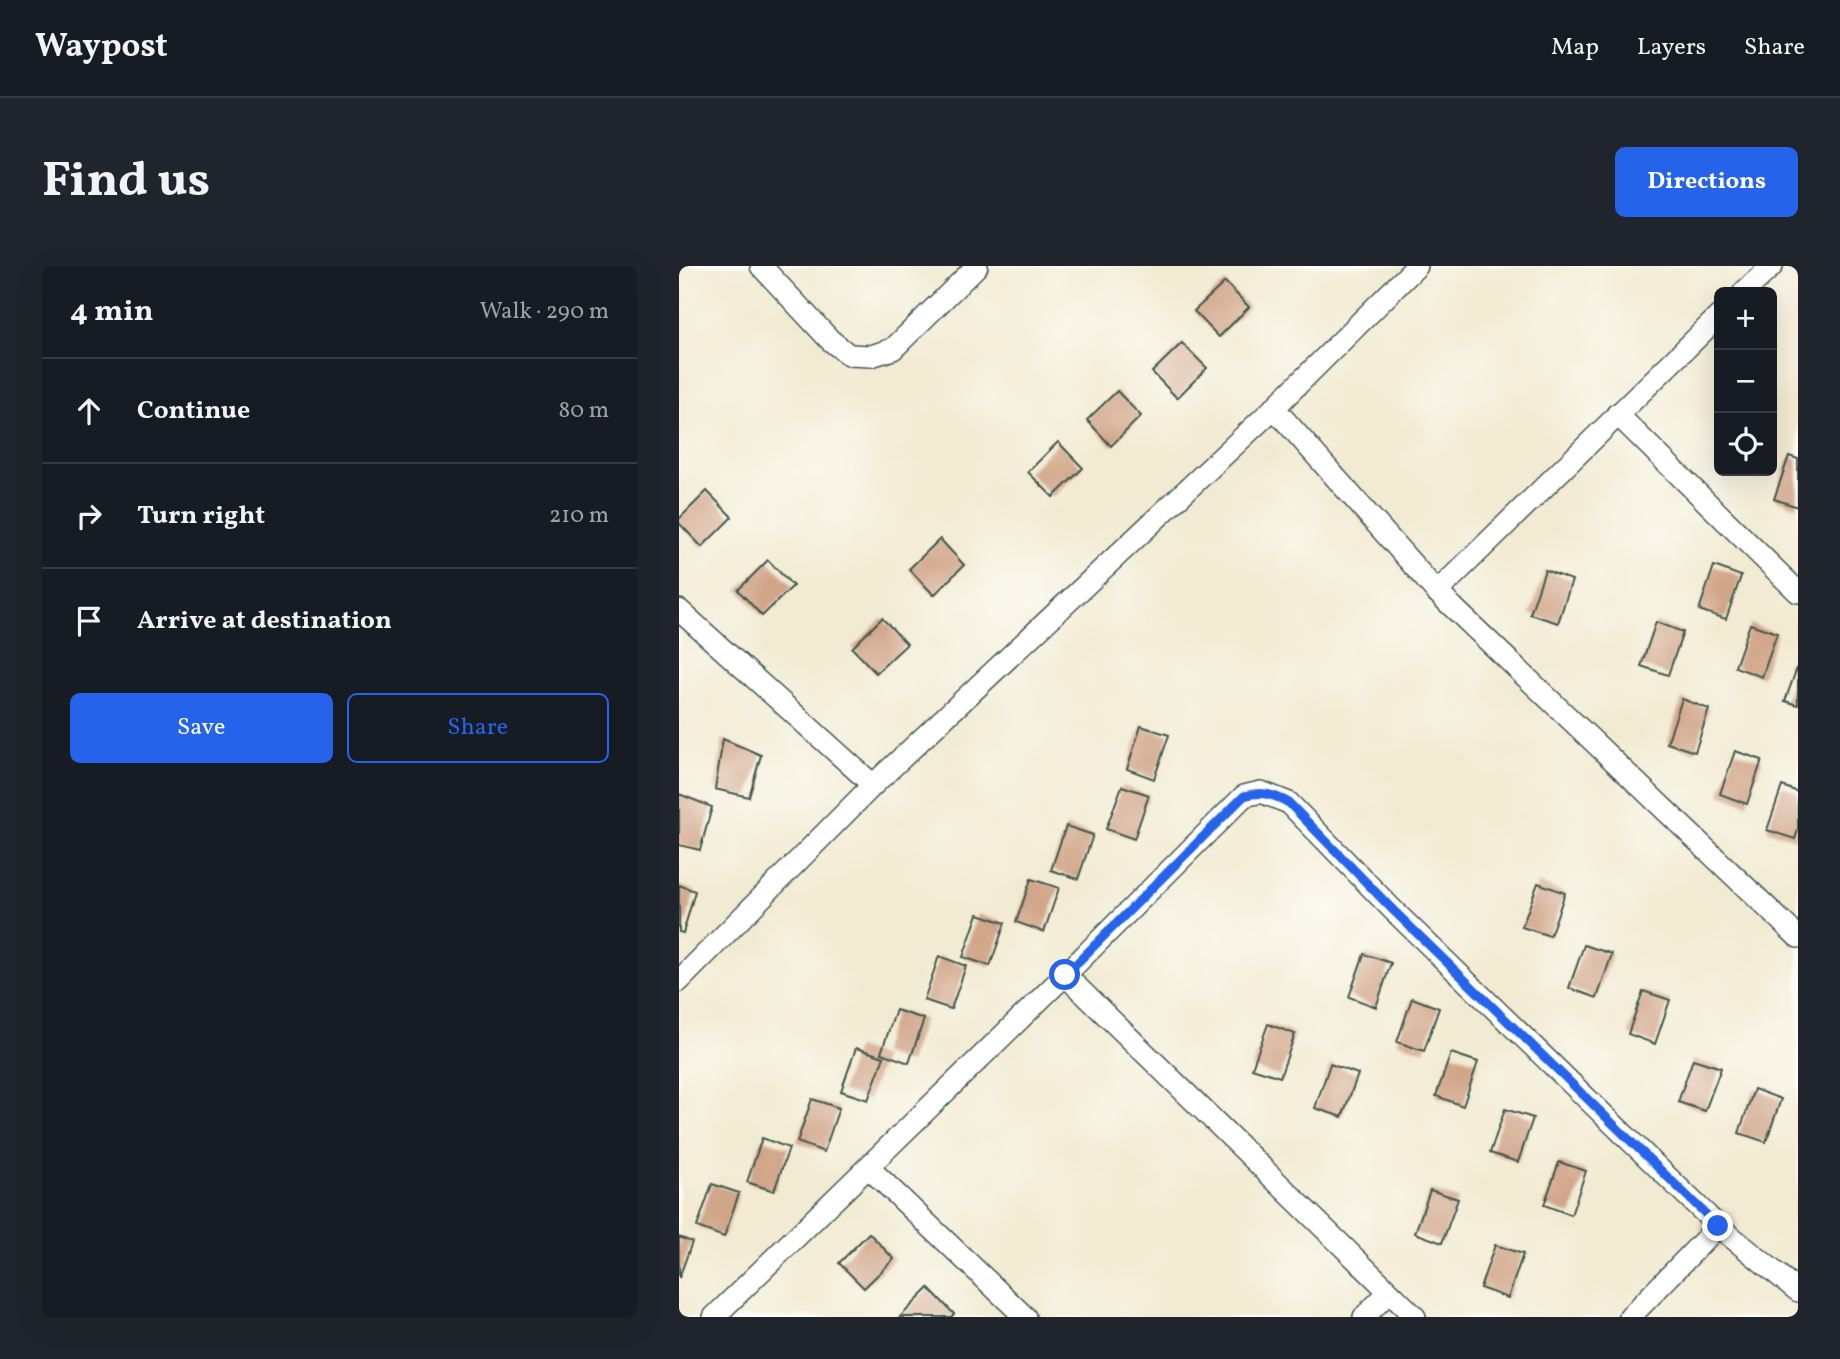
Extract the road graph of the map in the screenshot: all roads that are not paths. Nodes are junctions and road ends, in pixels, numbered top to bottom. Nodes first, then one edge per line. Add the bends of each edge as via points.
1 (761, 266) edge
2 (977, 266) edge
3 (1417, 266) edge
4 (1772, 266) edge
5 (1749, 287) edge
6 (1714, 321) edge
7 (1274, 408) junction
8 (1617, 414) junction
9 (1796, 587) edge
10 (1437, 592) junction
11 (679, 610) edge
12 (873, 785) junction
13 (1798, 937) edge
14 (1065, 975) junction
15 (679, 981) edge
16 (869, 1168) junction
17 (1718, 1226) junction
18 (1798, 1290) edge
19 (1388, 1293) junction
20 (714, 1317) edge
21 (1025, 1317) edge
22 (1364, 1317) edge
23 (1415, 1317) edge
24 (1630, 1317) edge

1 - 2 street via 829,340 849,355 871,356 893,349
3 - 7 street
4 - 5 street
6 - 8 street
7 - 10 street
7 - 12 street
8 - 9 street
8 - 10 street
10 - 13 street
11 - 12 street
12 - 15 street
14 - 16 street
14 - 17 street via 1244,796 1261,792 1279,797
14 - 19 street
16 - 20 street
16 - 21 street
17 - 18 street
17 - 24 street
19 - 22 street
19 - 23 street

